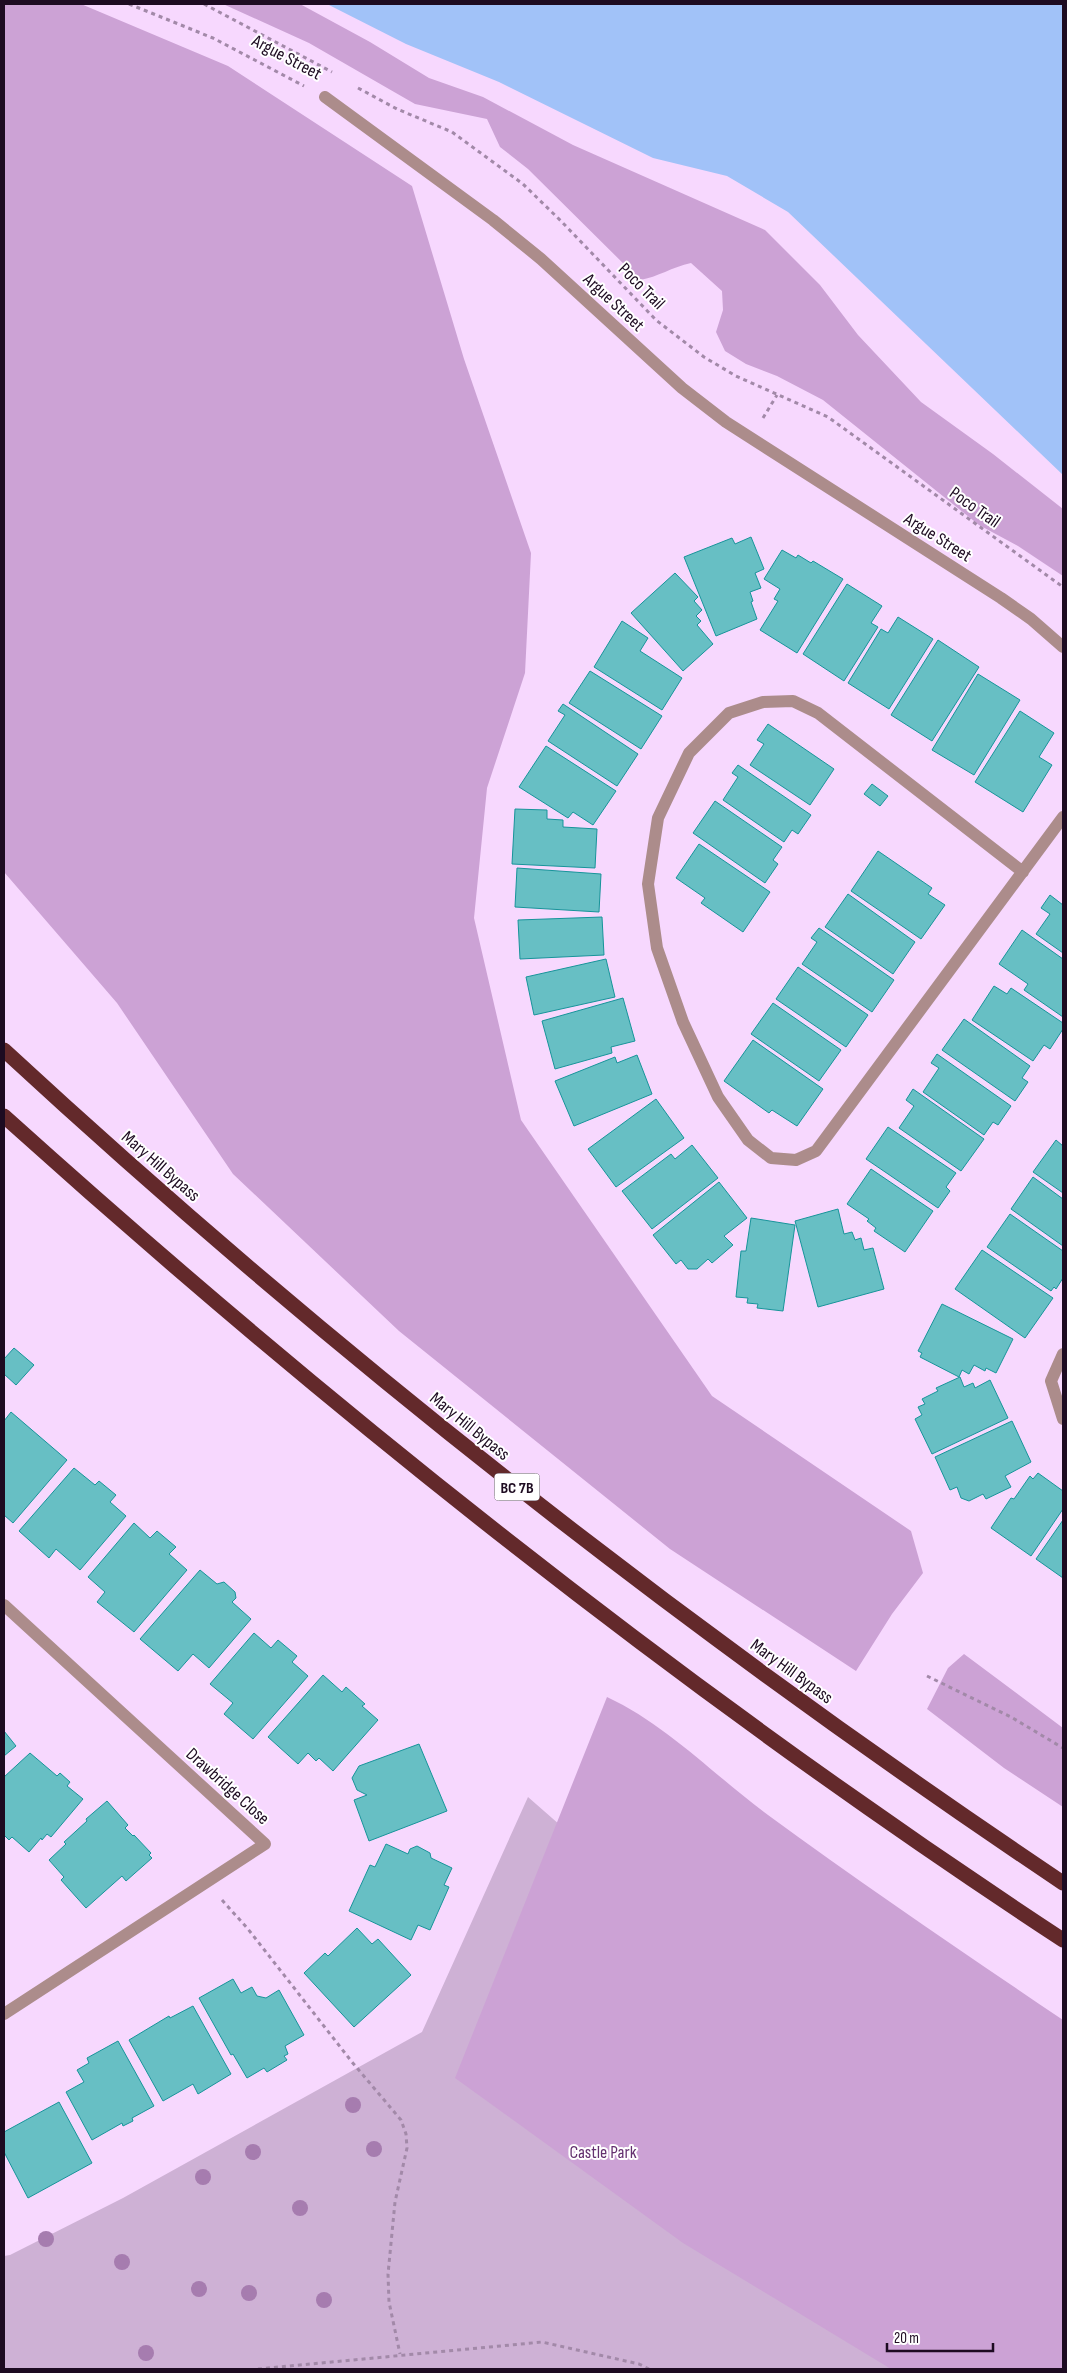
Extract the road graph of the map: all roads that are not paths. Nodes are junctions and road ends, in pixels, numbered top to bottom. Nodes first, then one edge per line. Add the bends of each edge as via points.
1 (325, 97) road end
2 (1063, 647) edge
3 (1063, 817) edge
4 (1022, 872) junction
5 (4, 1050) edge
6 (4, 1116) edge
7 (1063, 1354) edge
8 (1063, 1419) edge
9 (4, 1605) edge
10 (1063, 1883) edge
11 (1063, 1940) edge
12 (4, 2014) edge

1 - 2 street, Argue Street via 500,225 682,388 726,422 1001,598
3 - 4 street
4 - 4 street via 816,1151 796,1160 771,1158 748,1140 718,1096 683,1022 657,948 648,884 658,818 689,753 729,713 763,702 794,701 818,713
5 - 10 highway, Mary Hill Bypass / BC 7B via 182,1210 339,1344 497,1472 822,1716
6 - 11 highway, BC 7B via 142,1241 466,1509 634,1638 842,1790
7 - 8 street via 1051,1381
9 - 12 street, Drawbridge Close via 265,1844

